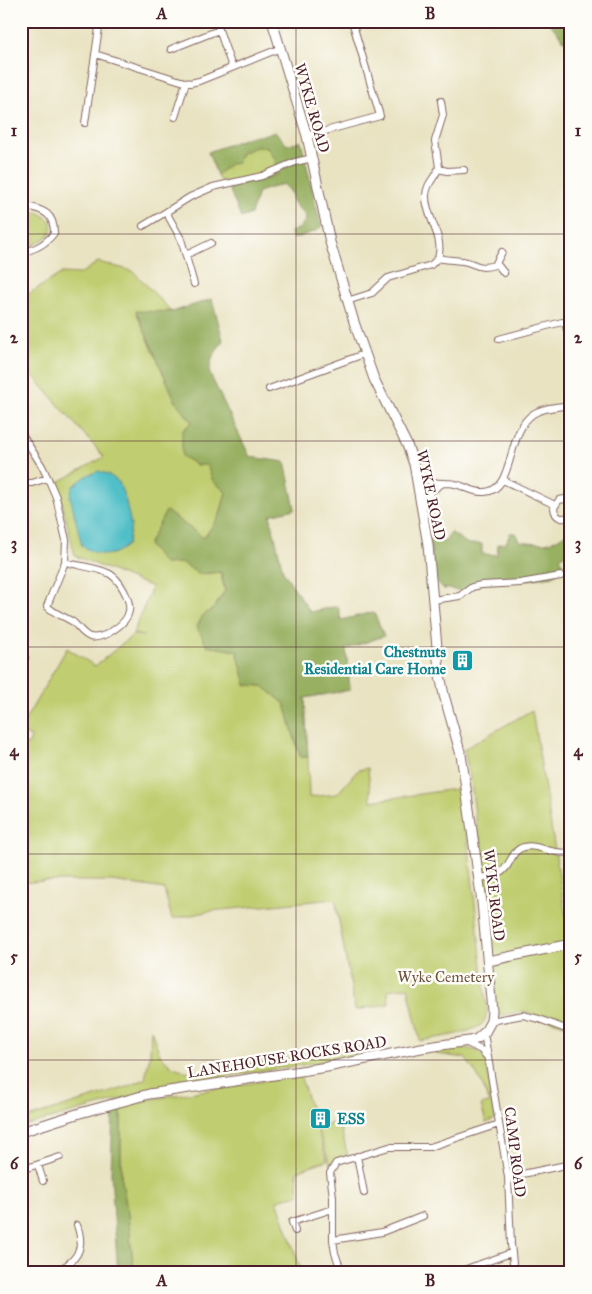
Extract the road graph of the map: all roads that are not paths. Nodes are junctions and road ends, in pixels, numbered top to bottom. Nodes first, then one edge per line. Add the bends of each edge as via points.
1 (23, 21) edge
2 (100, 21) edge
3 (216, 21) edge
4 (352, 21) edge
5 (275, 22) edge
6 (219, 30) junction
7 (21, 39) edge
8 (281, 48) junction
9 (171, 49) dead end
10 (95, 54) junction
11 (232, 67) junction
12 (186, 82) junction
13 (441, 101) dead end
14 (175, 117) dead end
15 (85, 123) dead end
16 (307, 136) junction
17 (312, 158) junction
18 (439, 169) junction
19 (464, 170) dead end
20 (21, 204) edge
21 (166, 212) junction
22 (143, 226) dead end
23 (211, 243) dead end
24 (21, 252) edge
25 (502, 252) dead end
26 (186, 255) junction
27 (438, 258) junction
28 (497, 264) junction
29 (504, 273) dead end
30 (194, 284) dead end
31 (347, 300) junction
32 (499, 339) dead end
33 (571, 343) edge
34 (364, 354) junction
35 (270, 389) dead end
36 (571, 405) edge
37 (21, 433) edge
38 (48, 478) junction
39 (417, 478) junction
40 (504, 480) junction
41 (21, 483) edge
42 (442, 483) junction
43 (571, 502) edge
44 (422, 505) junction
45 (554, 505) junction
46 (571, 515) edge
47 (65, 562) junction
48 (561, 576) dead end
49 (433, 600) junction
50 (571, 852) edge
51 (478, 878) junction
52 (571, 944) edge
53 (488, 961) junction
54 (491, 1021) junction
55 (571, 1032) edge
56 (483, 1035) junction
57 (465, 1042) junction
58 (489, 1059) junction
59 (499, 1124) junction
60 (21, 1132) edge
61 (357, 1156) junction
62 (60, 1157) dead end
63 (571, 1164) edge
64 (38, 1165) junction
65 (21, 1170) edge
66 (508, 1177) junction
67 (43, 1181) dead end
68 (364, 1192) dead end
69 (333, 1209) junction
70 (423, 1216) dead end
71 (77, 1225) dead end
72 (295, 1231) dead end
73 (333, 1240) junction
74 (511, 1253) junction
75 (53, 1273) edge
76 (342, 1273) edge
77 (456, 1273) edge
78 (514, 1273) edge

1 - 7 street
2 - 10 street
3 - 6 street
4 - 16 street via 380,116
5 - 8 main road, WYKE ROAD
6 - 9 street
6 - 11 street
8 - 11 street
8 - 16 main road, WYKE ROAD
10 - 12 street
10 - 15 street
11 - 12 street via 199,81
12 - 14 street
13 - 18 street via 443,112 435,142
16 - 17 main road, WYKE ROAD
17 - 21 street via 262,176 213,187
17 - 31 main road, WYKE ROAD via 330,242
18 - 19 street via 450,172
18 - 27 street via 428,185 426,196 440,246
20 - 24 street via 49,215 54,222 54,233 45,243
21 - 22 street
21 - 26 street
23 - 26 street
25 - 28 street
26 - 30 street
27 - 28 street via 479,267
27 - 31 street via 431,265 388,278 369,294
28 - 29 street
31 - 34 main road, WYKE ROAD
32 - 33 street via 558,322 565,323
34 - 35 street
34 - 39 main road, WYKE ROAD via 407,445
36 - 40 street via 540,410 526,420 516,439
37 - 38 street
38 - 41 street
38 - 47 street via 66,540
39 - 42 street
39 - 44 main road, WYKE ROAD
40 - 42 street via 495,489 484,492
40 - 45 street
42 - 44 street
43 - 45 street via 562,499
44 - 49 main road, WYKE ROAD
45 - 46 street via 558,516
47 - 47 street via 111,574 123,590 129,611 124,621 103,637 85,634 47,606
48 - 49 street via 481,585 460,596
49 - 51 main road, WYKE ROAD via 439,670 461,756
50 - 51 street via 524,847 515,852 498,874
51 - 53 main road, WYKE ROAD
52 - 53 main road
53 - 54 main road
54 - 55 street via 523,1015
54 - 56 main road
56 - 57 main road, LANEHOUSE ROCKS ROAD
56 - 58 street, CAMP ROAD
57 - 58 street via 481,1050
57 - 60 main road, LANEHOUSE ROCKS ROAD via 149,1094
58 - 59 street, CAMP ROAD
59 - 61 street via 427,1147 394,1146
59 - 66 street, CAMP ROAD
61 - 68 street
61 - 69 street via 336,1163 331,1170
62 - 64 street
63 - 66 street
64 - 65 street
64 - 67 street
66 - 74 street, CAMP ROAD
69 - 72 street via 292,1222
69 - 73 street
70 - 73 street via 382,1232
71 - 75 street via 81,1242 77,1254 67,1266
73 - 76 street
74 - 77 street
74 - 78 street, CAMP ROAD

